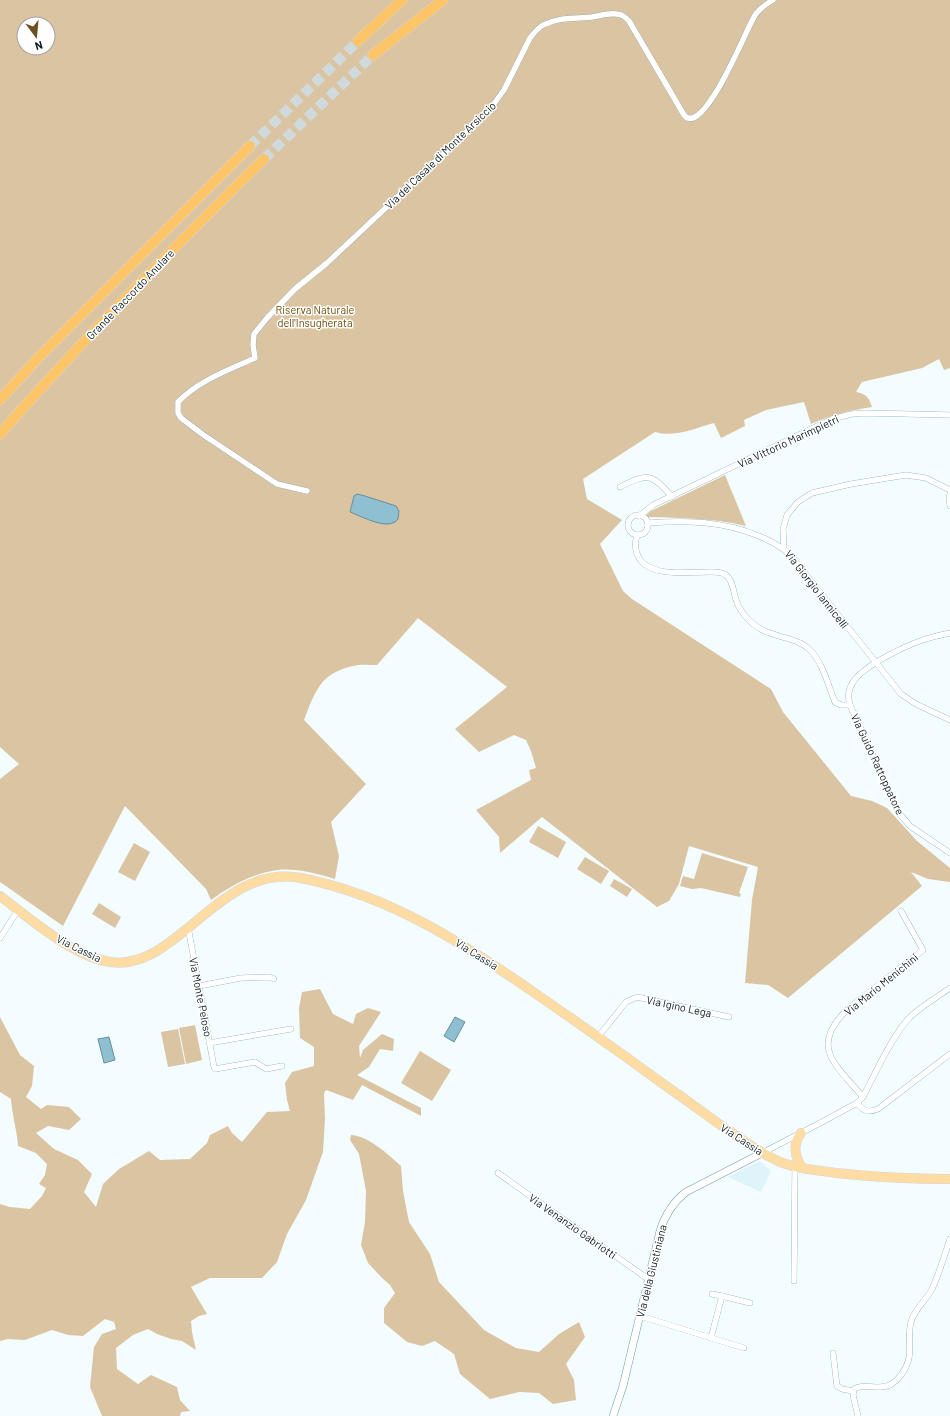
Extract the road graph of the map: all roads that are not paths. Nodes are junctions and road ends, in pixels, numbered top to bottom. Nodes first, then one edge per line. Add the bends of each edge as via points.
1 (402, 0) edge
2 (443, 0) edge
3 (452, 0) edge
4 (773, 0) edge
5 (433, 7) junction
6 (358, 41) tunnel mouth
7 (373, 55) tunnel mouth
8 (250, 146) tunnel mouth
9 (264, 159) tunnel mouth
10 (18, 380) junction
11 (0, 394) edge
12 (0, 400) edge
13 (950, 415) edge
14 (11, 421) junction
15 (0, 434) edge
16 (0, 441) edge
17 (620, 486) dead end
18 (950, 490) edge
19 (307, 491) dead end
20 (950, 494) edge
21 (672, 496) junction
22 (950, 506) edge
23 (639, 516) junction
24 (648, 524) junction
25 (637, 535) junction
26 (784, 549) junction
27 (950, 633) edge
28 (875, 663) junction
29 (850, 705) junction
30 (950, 720) edge
31 (950, 853) edge
32 (0, 896) edge
33 (18, 910) junction
34 (901, 911) dead end
35 (188, 927) junction
36 (0, 938) edge
37 (274, 979) dead end
38 (199, 986) junction
39 (950, 988) edge
40 (729, 1017) dead end
41 (291, 1029) dead end
42 (598, 1037) junction
43 (210, 1043) junction
44 (950, 1054) edge
45 (282, 1066) dead end
46 (863, 1097) junction
47 (857, 1103) junction
48 (800, 1133) junction
49 (762, 1153) junction
50 (799, 1167) junction
51 (498, 1173) dead end
52 (950, 1179) edge
53 (950, 1239) edge
54 (648, 1279) junction
55 (794, 1281) dead end
56 (712, 1294) dead end
57 (722, 1296) junction
58 (750, 1303) dead end
59 (640, 1316) junction
60 (711, 1338) junction
61 (744, 1348) dead end
62 (833, 1353) dead end
63 (853, 1391) junction
64 (613, 1416) edge
65 (858, 1416) edge

1 - 6 highway
2 - 5 highway
3 - 5 highway
4 - 19 street, Via del Casale di Monte Arsiccio via 752,19 727,73 704,110 690,119 684,115 629,21 622,15 614,13 556,20 543,25 530,38 504,90 488,112 327,263 295,289 267,318 254,334 254,358 220,373 178,402 178,413 188,424 277,484
5 - 7 highway
8 - 10 highway, Grande Raccordo Anulare
9 - 14 highway, Grande Raccordo Anulare via 112,311
10 - 11 highway
10 - 12 highway, Grande Raccordo Anulare
13 - 21 street, Via Vittorio Marimpietri via 876,413 842,416 807,430
14 - 15 highway, Grande Raccordo Anulare
14 - 16 highway
17 - 21 street via 637,478 649,477 660,482
18 - 26 street, Via Giorgio Iannicelli via 926,478 909,475 812,493 798,502 787,515
20 - 22 street
21 - 23 street, Via Vittorio Marimpietri via 648,508
23 - 24 street
23 - 25 street via 632,518 628,523 631,532
24 - 25 street via 645,532
24 - 26 street via 684,521 720,524 751,533
25 - 29 street via 635,545 638,555 646,565 655,570 717,572 725,575 731,582 738,605 748,619 762,631 798,642 808,648 818,661 835,702 841,706
26 - 28 street, Via Giorgio Iannicelli
27 - 28 street, Via Guido Rattoppatore via 916,642
28 - 29 street, Via Guido Rattoppatore via 852,682
28 - 30 street, Via Giorgio Iannicelli via 905,698
29 - 31 street, Via Guido Rattoppatore via 903,819
32 - 33 main road, Via Cassia
33 - 35 main road, Via Cassia via 52,935 79,950 100,960 115,963 146,958
33 - 36 street
34 - 46 street, Via Mario Menichini via 923,950 849,1008 828,1038 829,1054
35 - 38 street, Via Monte Peloso
35 - 42 main road, Via Cassia via 221,900 264,879 291,877 327,884 382,902 434,927 505,972
37 - 38 street via 270,976 241,978
38 - 43 street, Via Monte Peloso
39 - 46 street via 919,1010 904,1025
40 - 42 street, Via Igino Lega via 637,997 626,1002
41 - 43 street
42 - 49 main road, Via Cassia
43 - 45 street, Via Monte Peloso via 215,1069 255,1062 266,1069
44 - 47 street via 878,1109 865,1111
46 - 47 street
47 - 48 street
48 - 49 street
48 - 50 main road via 794,1147
49 - 50 main road, Via Cassia via 779,1162
49 - 54 street, Via della Giustiniana via 677,1199 662,1225
50 - 52 main road, Via Cassia via 875,1176
50 - 55 street
51 - 54 street, Via Venanzio Gabriotti
53 - 63 street via 932,1288 912,1319 910,1357 906,1368 888,1386 858,1387
54 - 59 street, Via della Giustiniana
56 - 57 street
57 - 58 street
57 - 60 street
59 - 60 street
59 - 64 street, Via della Giustiniana
60 - 61 street
62 - 63 street via 837,1386
63 - 65 street

